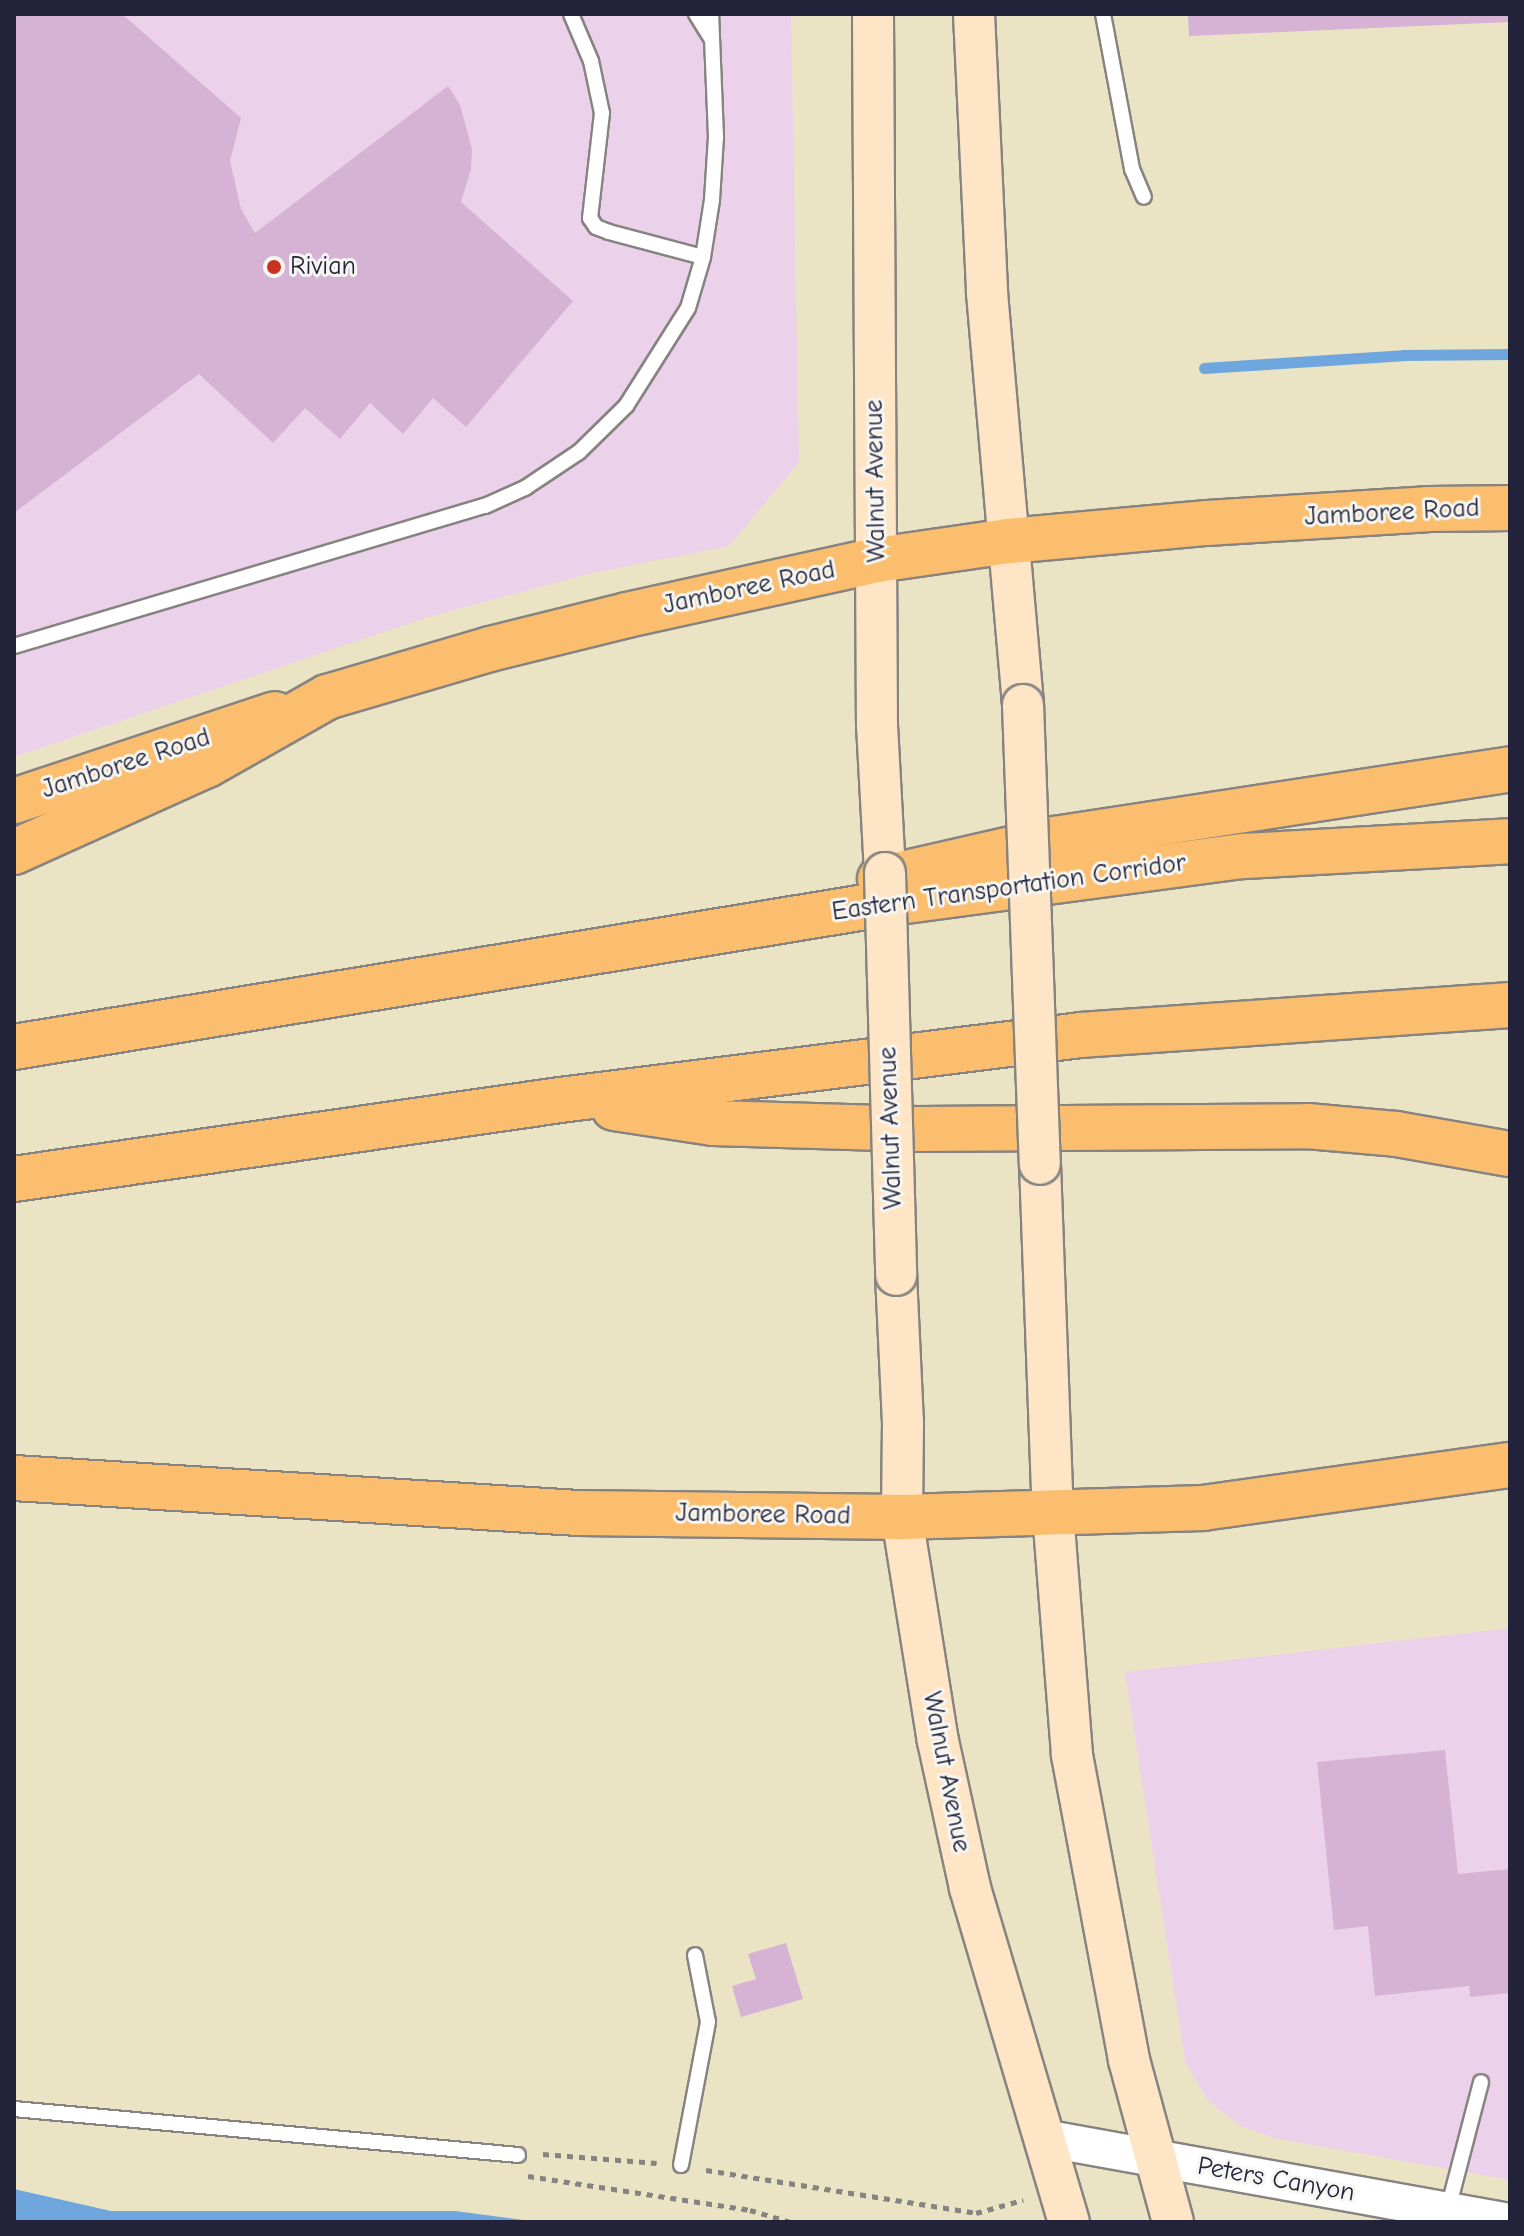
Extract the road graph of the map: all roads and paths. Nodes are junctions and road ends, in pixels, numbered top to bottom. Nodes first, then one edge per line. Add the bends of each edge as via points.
1 (571, 14) edge
2 (696, 14) edge
3 (711, 14) edge
4 (867, 14) edge
5 (873, 14) edge
6 (974, 14) edge
7 (1103, 14) edge
8 (712, 41) junction
9 (874, 60) junction
10 (1144, 197) dead end
11 (703, 257) junction
12 (1510, 508) edge
13 (1009, 541) junction
14 (877, 560) junction
15 (14, 646) edge
16 (327, 697) junction
17 (1510, 769) edge
18 (14, 801) edge
19 (1510, 841) edge
20 (14, 852) edge
21 (511, 963) junction
22 (1510, 1005) edge
23 (14, 1047) edge
24 (560, 1100) junction
25 (1510, 1154) edge
26 (14, 1179) edge
27 (1510, 1465) edge
28 (14, 1478) edge
29 (1053, 1513) junction
30 (902, 1517) junction
31 (695, 1955) dead end
32 (1481, 2082) dead end
33 (14, 2109) edge
34 (1043, 2138) junction
35 (518, 2155) junction
36 (1156, 2158) junction
37 (681, 2165) junction
38 (1064, 2206) edge
39 (1448, 2210) junction
40 (791, 2222) edge
41 (1173, 2222) edge
42 (1509, 2222) edge

1 - 11 lane via 591,61 602,113 590,218 609,232
2 - 8 lane
3 - 8 lane
4 - 9 street
5 - 9 main road, Walnut Avenue
6 - 13 main road via 987,293
7 - 10 lane via 1132,169
8 - 11 lane via 716,137
9 - 14 main road, Walnut Avenue
11 - 15 lane via 688,308 626,406 579,452 525,488 485,506
12 - 13 main road, Jamboree Road via 1207,523
13 - 14 main road, Jamboree Road
13 - 29 main road, bridge via 1023,705
14 - 16 main road, Jamboree Road via 551,634
14 - 30 main road, Walnut Avenue, bridge via 877,725
16 - 18 main road, Jamboree Road
16 - 20 main road via 207,765
17 - 21 main road via 1055,839
19 - 21 main road, Eastern Transportation Corridor via 1245,856 883,904
21 - 23 main road
22 - 24 main road via 1081,1035
24 - 25 main road via 713,1123 917,1129 1307,1126 1396,1134
24 - 26 main road
27 - 29 main road, Jamboree Road via 1203,1508
28 - 30 main road, Jamboree Road via 578,1513
29 - 30 main road, Jamboree Road
29 - 36 main road via 1072,1755 1129,2060
30 - 34 main road, Walnut Avenue via 938,1741 970,1888
31 - 37 lane via 708,2022
32 - 39 lane
33 - 35 lane
34 - 36 street, Peters Canyon
34 - 38 main road, Walnut Avenue
35 - 37 path
35 - 40 path via 523,2173 535,2179 750,2210
36 - 39 street, Peters Canyon
36 - 41 main road
37 - 38 path via 976,2213
39 - 42 street, Peters Canyon

